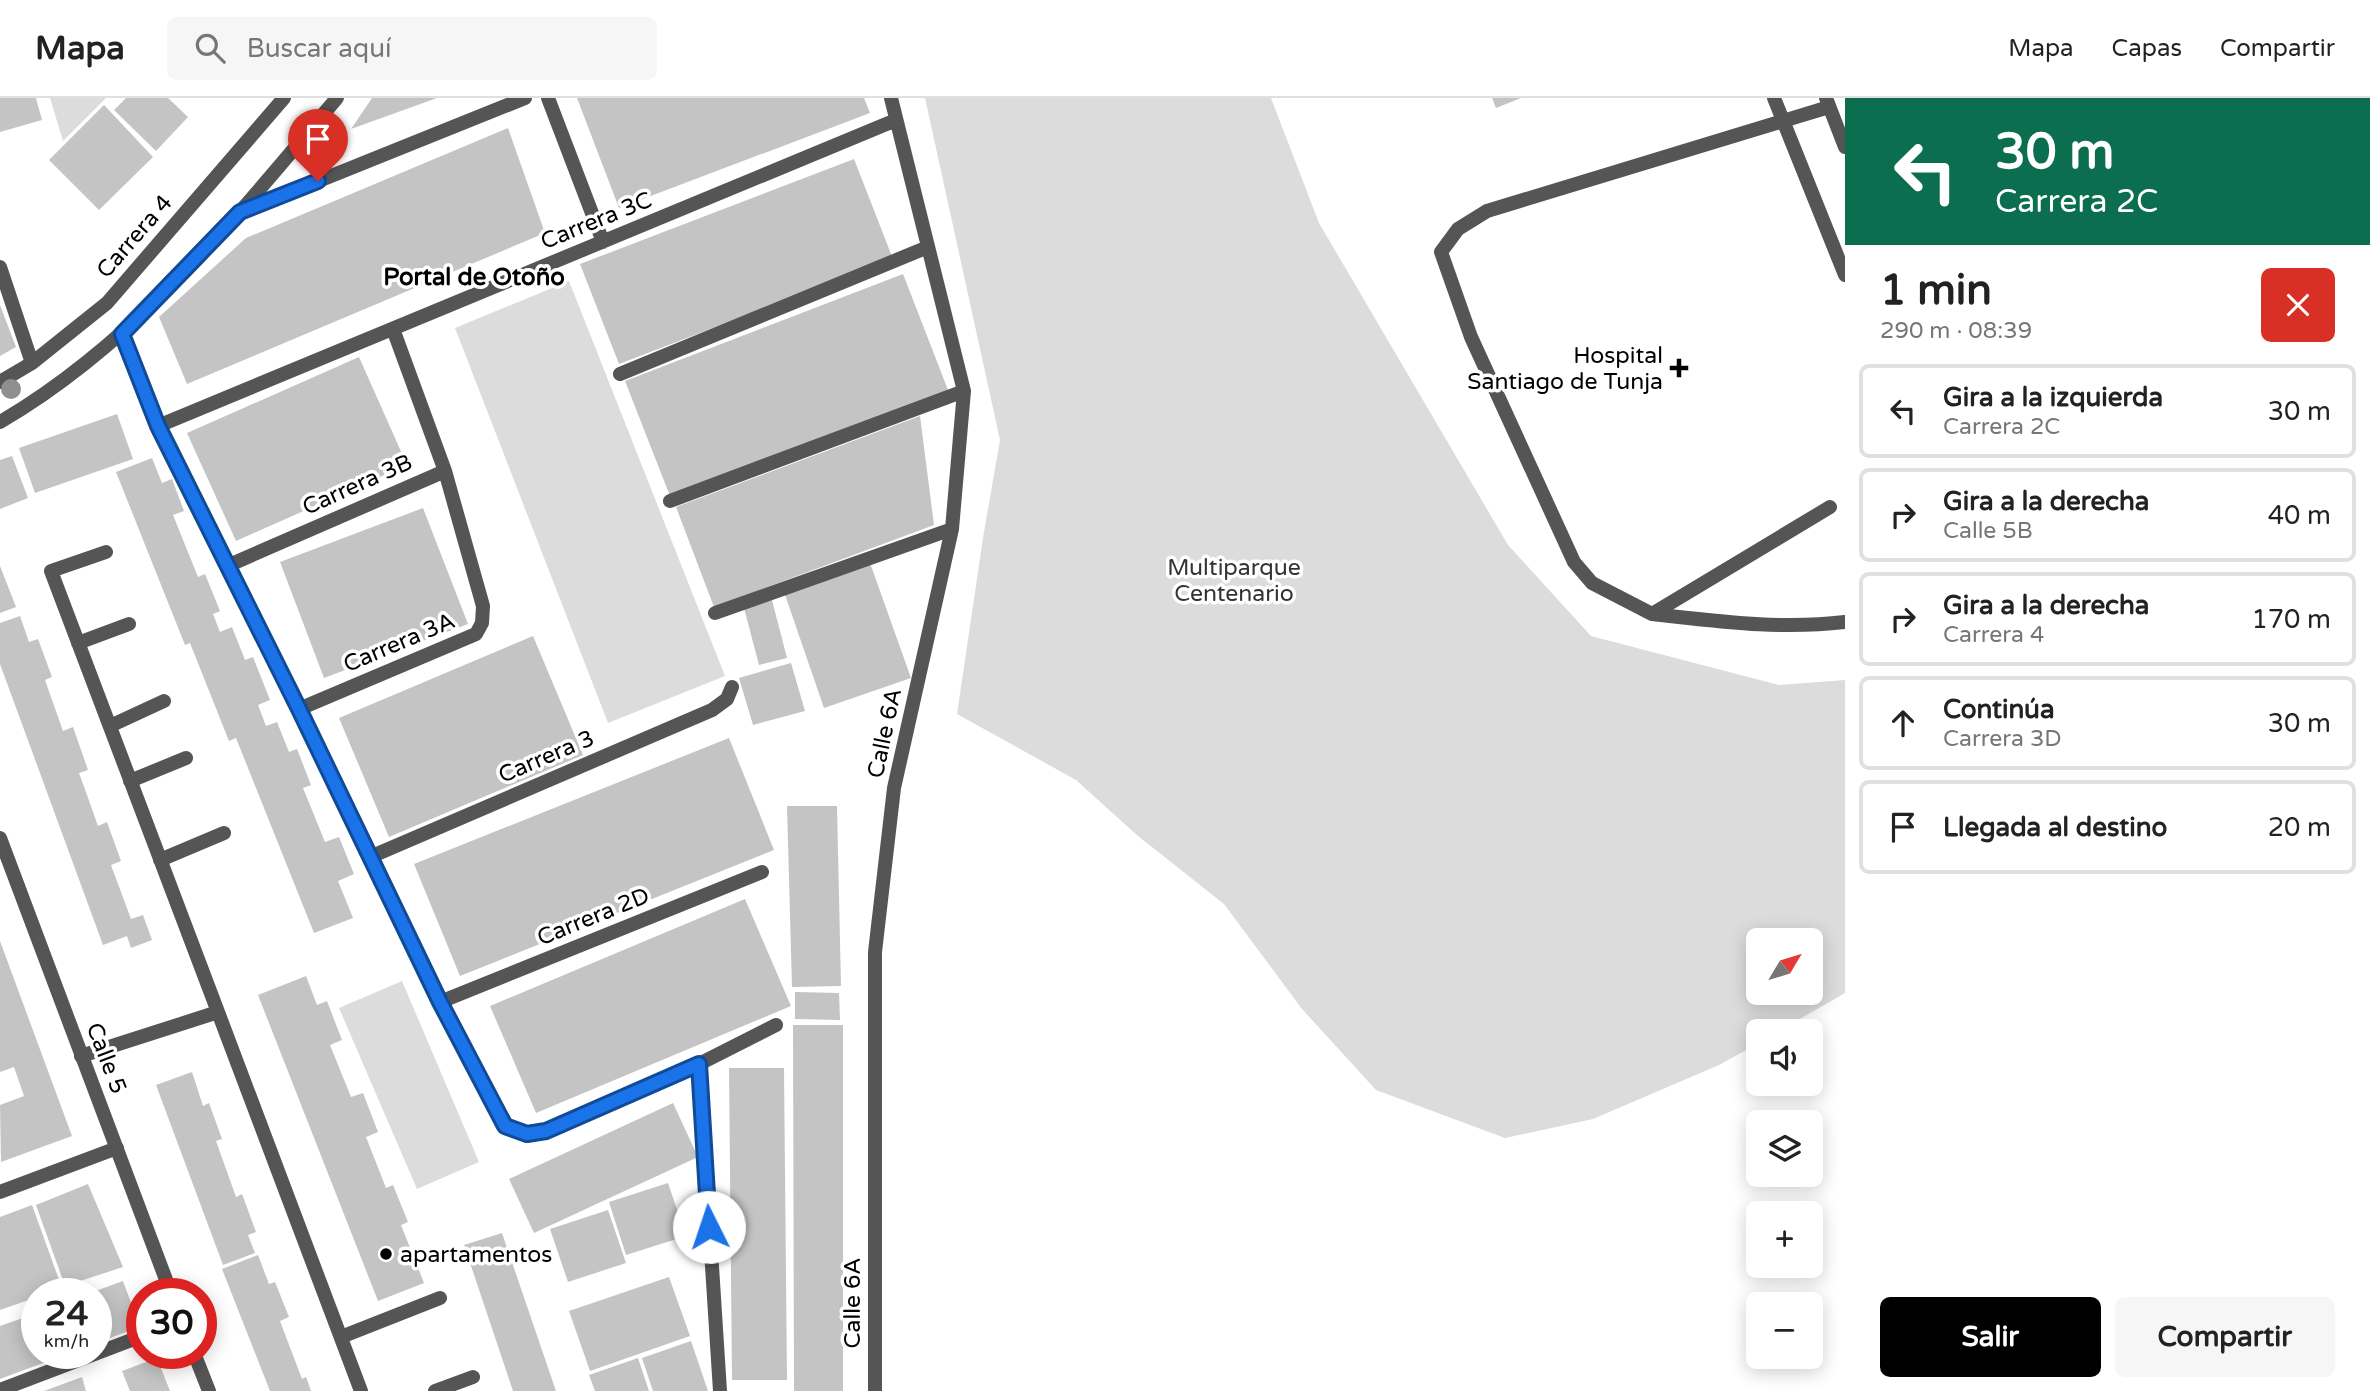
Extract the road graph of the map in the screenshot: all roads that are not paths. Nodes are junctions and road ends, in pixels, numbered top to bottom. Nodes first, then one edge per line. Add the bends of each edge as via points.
1 (284, 98) edge
2 (337, 98) edge
3 (525, 98) edge
4 (548, 98) edge
5 (891, 98) edge
6 (1774, 98) edge
7 (1828, 102) edge
8 (897, 120) junction
9 (1783, 120) junction
10 (1841, 123) edge
11 (1845, 147) edge
12 (240, 212) junction
13 (603, 242) junction
14 (928, 247) junction
15 (0, 267) edge
16 (1845, 275) edge
17 (393, 329) junction
18 (122, 334) junction
19 (32, 363) junction
20 (620, 374) dead end
21 (0, 382) edge
22 (964, 391) junction
23 (0, 422) edge
24 (158, 426) junction
25 (445, 471) junction
26 (670, 501) dead end
27 (1830, 507) dead end
28 (952, 529) junction
29 (106, 552) dead end
30 (227, 566) junction
31 (715, 613) dead end
32 (1652, 614) junction
33 (1845, 622) edge
34 (129, 624) dead end
35 (78, 643) junction
36 (732, 687) dead end
37 (164, 701) dead end
38 (299, 709) junction
39 (110, 726) junction
40 (186, 758) dead end
41 (130, 781) junction
42 (224, 833) dead end
43 (0, 838) edge
44 (370, 857) junction
45 (160, 860) junction
46 (762, 872) dead end
47 (440, 1002) junction
48 (218, 1012) junction
49 (776, 1026) dead end
50 (81, 1056) junction
51 (699, 1064) junction
52 (117, 1148) junction
53 (0, 1192) edge
54 (165, 1278) edge
55 (440, 1298) dead end
56 (341, 1337) junction
57 (126, 1342) edge
58 (200, 1369) edge
59 (473, 1377) dead end
60 (0, 1390) edge
61 (209, 1391) edge
62 (361, 1391) edge
63 (435, 1391) edge
64 (720, 1391) edge
65 (875, 1391) edge

1 - 19 street, Carrera 4 via 107,303
2 - 12 street
3 - 12 street
4 - 13 street
5 - 8 street, Calle 6A
6 - 9 street
7 - 9 street
7 - 10 street
8 - 13 street, Carrera 3C
8 - 14 street, Calle 6A
9 - 16 street
9 - 32 street via 1487,211 1458,229 1441,252 1471,337 1574,562 1592,583
10 - 11 street
12 - 18 street
13 - 17 street, Carrera 3C
14 - 20 street
14 - 22 street, Calle 6A
15 - 19 street
17 - 24 street, Carrera 3C
17 - 25 street, Carrera 3B
18 - 23 street via 38,400
18 - 24 street
19 - 21 street, Carrera 4
22 - 26 street
22 - 28 street, Calle 6A
24 - 30 street
25 - 30 street, Carrera 3B
25 - 38 street, Carrera 3A via 483,606 476,634
27 - 32 street
28 - 31 street
28 - 65 street, Calle 6A via 894,788 875,952
29 - 35 street via 51,571
30 - 38 street
32 - 33 street via 1771,626
34 - 35 street
35 - 39 street
36 - 44 street, Carrera 3 via 727,699 712,710
37 - 39 street
38 - 44 street
39 - 41 street
40 - 41 street
41 - 45 street
42 - 45 street
43 - 50 street, Calle 5
44 - 47 street
45 - 48 street
46 - 47 street, Carrera 2D
47 - 51 street via 505,1126 527,1134 546,1131
48 - 50 street
48 - 56 street
49 - 51 street
50 - 52 street, Calle 5
51 - 64 street
52 - 53 street
52 - 54 street, Calle 5
55 - 56 street
56 - 62 street
57 - 60 street
58 - 61 street
59 - 63 street

